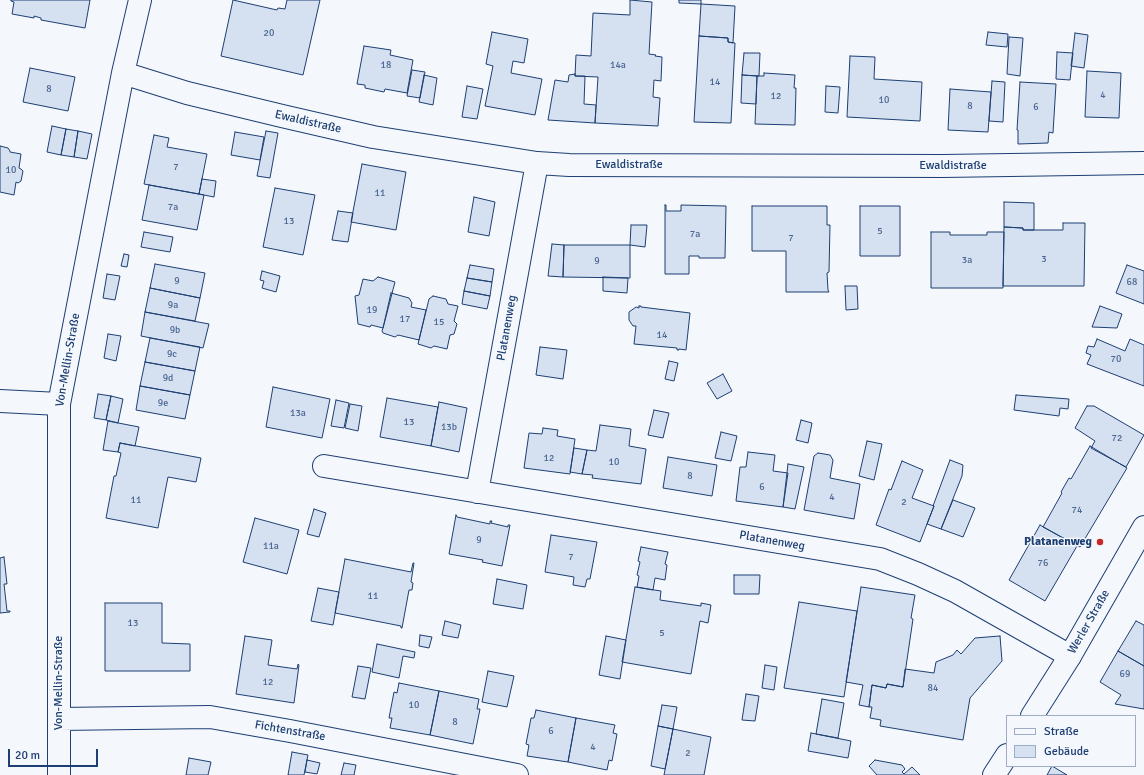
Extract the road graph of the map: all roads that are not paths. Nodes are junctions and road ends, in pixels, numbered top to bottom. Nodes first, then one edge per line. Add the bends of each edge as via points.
1 (140, 0) edge
2 (124, 73) junction
3 (537, 163) junction
4 (1144, 163) edge
5 (0, 401) edge
6 (59, 404) junction
7 (324, 466) dead end
8 (477, 492) junction
9 (1144, 527) edge
10 (1070, 656) junction
11 (1033, 715) edge
12 (59, 719) junction
13 (1006, 757) edge
14 (59, 775) edge
15 (517, 775) edge
16 (994, 775) edge

1 - 2 street, Von-Mellin-Straße
2 - 3 street, Ewaldistraße via 187,93 373,137
2 - 6 street, Von-Mellin-Straße
3 - 4 street, Ewaldistraße via 943,166
3 - 8 street, Platanenweg
5 - 6 street
6 - 12 street, Von-Mellin-Straße
7 - 8 street, Platanenweg
8 - 10 street, Platanenweg via 880,560 955,591
9 - 10 street, Werler Straße
10 - 11 street, Werler Straße
12 - 14 street, Von-Mellin-Straße
12 - 15 street, Fichtenstraße via 210,717
13 - 16 street

